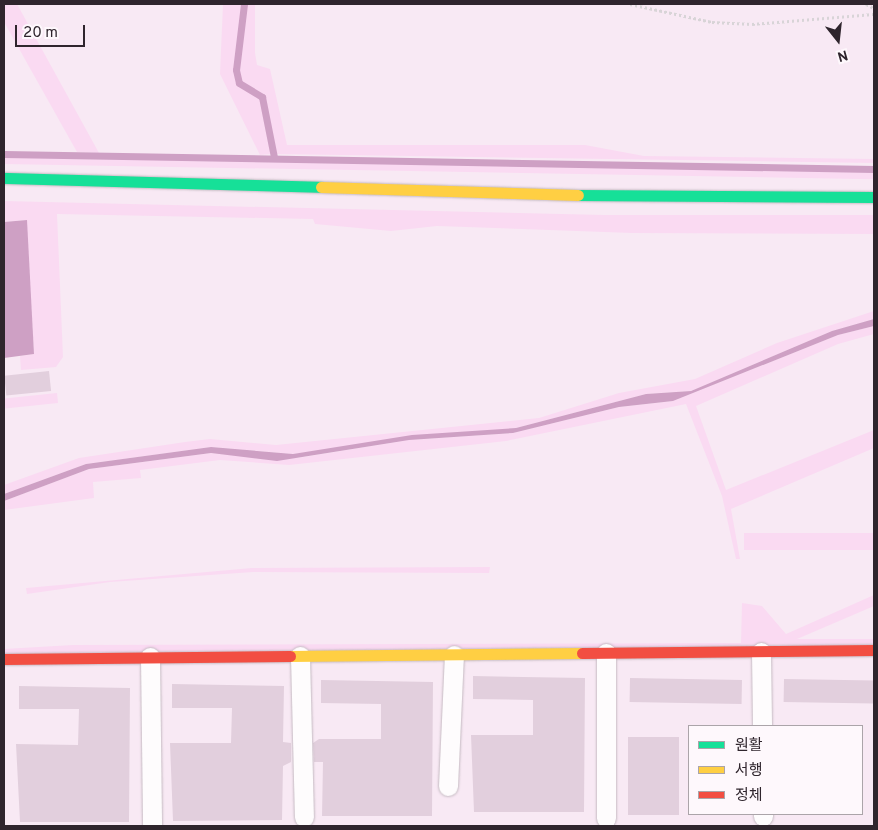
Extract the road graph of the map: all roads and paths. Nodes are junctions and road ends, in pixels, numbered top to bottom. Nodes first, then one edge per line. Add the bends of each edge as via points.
1 (630, 4) edge
2 (866, 4) edge
3 (874, 8) edge
4 (874, 14) edge
5 (4, 178) edge
6 (874, 197) edge
7 (874, 650) edge
8 (761, 652) junction
9 (606, 654) junction
10 (454, 655) junction
11 (300, 656) junction
12 (150, 657) junction
13 (4, 659) edge
14 (762, 725) edge
15 (448, 786) dead end
16 (304, 817) dead end
17 (606, 818) dead end
18 (152, 825) dead end

1 - 4 path via 712,22 752,24
2 - 3 path
5 - 6 street via 584,195
7 - 8 street
8 - 9 street
8 - 14 street
9 - 10 street
9 - 17 street
10 - 11 street
10 - 15 street
11 - 12 street
11 - 16 street
12 - 13 street
12 - 18 street

